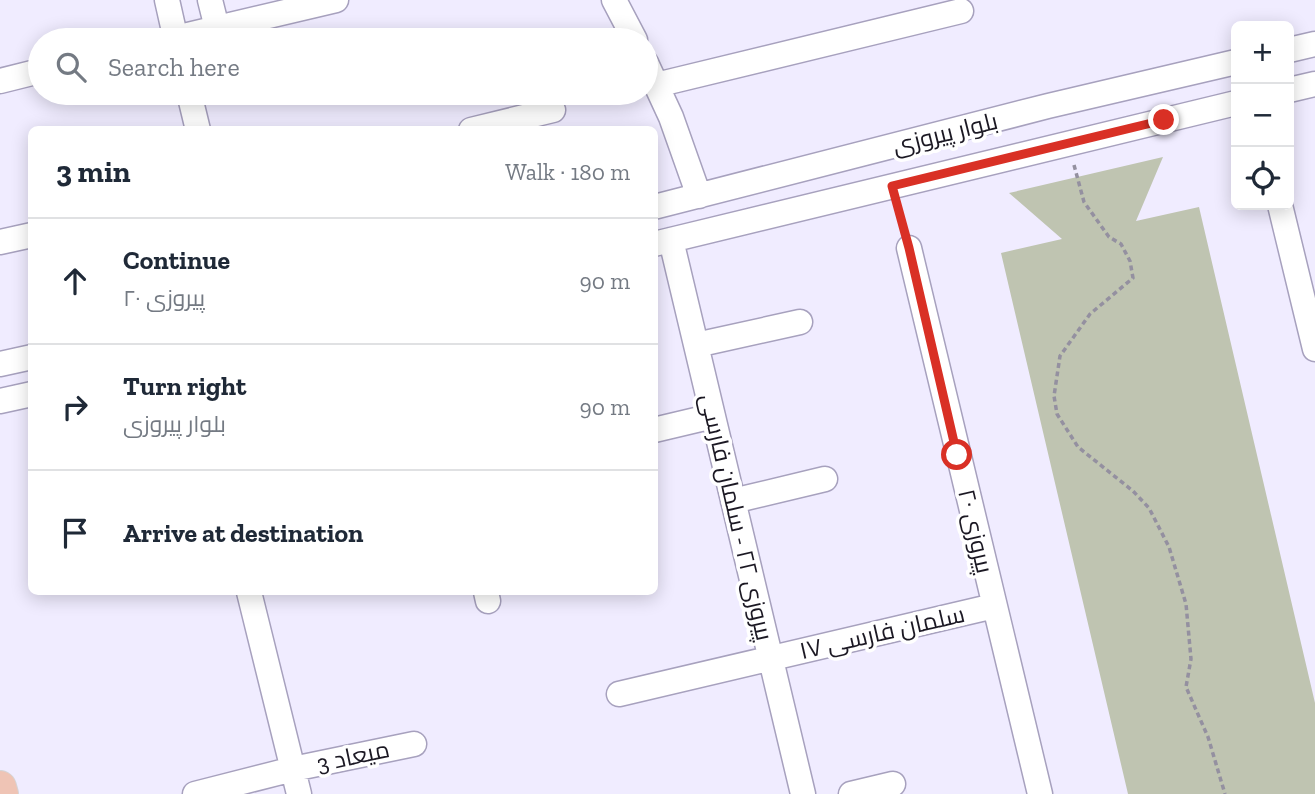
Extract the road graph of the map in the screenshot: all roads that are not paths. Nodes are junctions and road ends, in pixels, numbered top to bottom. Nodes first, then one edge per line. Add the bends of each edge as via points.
1 (167, 0) edge
2 (210, 0) edge
3 (335, 0) edge
4 (614, 0) edge
5 (961, 11) dead end
6 (171, 28) edge
7 (217, 28) joint
8 (629, 28) edge
9 (1315, 44) edge
10 (1294, 49) edge
11 (1231, 63) edge
12 (28, 74) edge
13 (0, 80) edge
14 (1315, 84) edge
15 (658, 85) edge
16 (658, 89) edge
17 (1294, 89) edge
18 (1231, 104) edge
19 (192, 105) edge
20 (553, 110) dead end
21 (197, 126) edge
22 (487, 126) edge
23 (699, 196) junction
24 (658, 206) edge
25 (1282, 210) edge
26 (28, 236) edge
27 (0, 242) edge
28 (663, 242) edge
29 (909, 248) road end
30 (1306, 272) edge
31 (800, 322) dead end
32 (696, 345) junction
33 (1315, 349) edge
34 (28, 357) edge
35 (0, 364) edge
36 (28, 395) edge
37 (0, 401) edge
38 (713, 416) junction
39 (658, 429) edge
40 (825, 479) dead end
41 (733, 501) junction
42 (250, 595) edge
43 (994, 606) junction
44 (770, 657) junction
45 (619, 694) dead end
46 (414, 744) dead end
47 (293, 769) junction
48 (893, 784) dead end
49 (0, 787) edge
50 (2, 794) edge
51 (195, 794) edge
52 (299, 794) edge
53 (803, 794) edge
54 (851, 794) edge
55 (1040, 794) edge

1 - 6 street
2 - 7 street
3 - 7 street
4 - 8 street
5 - 15 street
9 - 10 street
11 - 23 street, بلوار پیروزی
12 - 13 street
14 - 17 street
16 - 23 street
18 - 28 street, بلوار پیروزی
19 - 21 street
20 - 22 street
23 - 24 street, بلوار پیروزی
25 - 30 street
26 - 27 street
28 - 32 street, پیروزی ۲۲ - سلمان فارسی
29 - 43 street, پیروزی ۲۰
30 - 33 street
31 - 32 street
32 - 38 street, پیروزی ۲۲ - سلمان فارسی
34 - 35 street
36 - 37 street
38 - 39 street
38 - 41 street, پیروزی ۲۲ - سلمان فارسی
40 - 41 street
41 - 44 street, پیروزی ۲۲ - سلمان فارسی
42 - 47 street
43 - 44 street, سلمان فارسی ۱۷
43 - 55 street, پیروزی ۲۰
44 - 45 street, سلمان فارسی ۱۷
44 - 53 street, پیروزی ۲۲ - سلمان فارسی
46 - 47 street, میعاد 3
47 - 51 street, میعاد 3
47 - 52 street
48 - 54 street
49 - 50 main road

